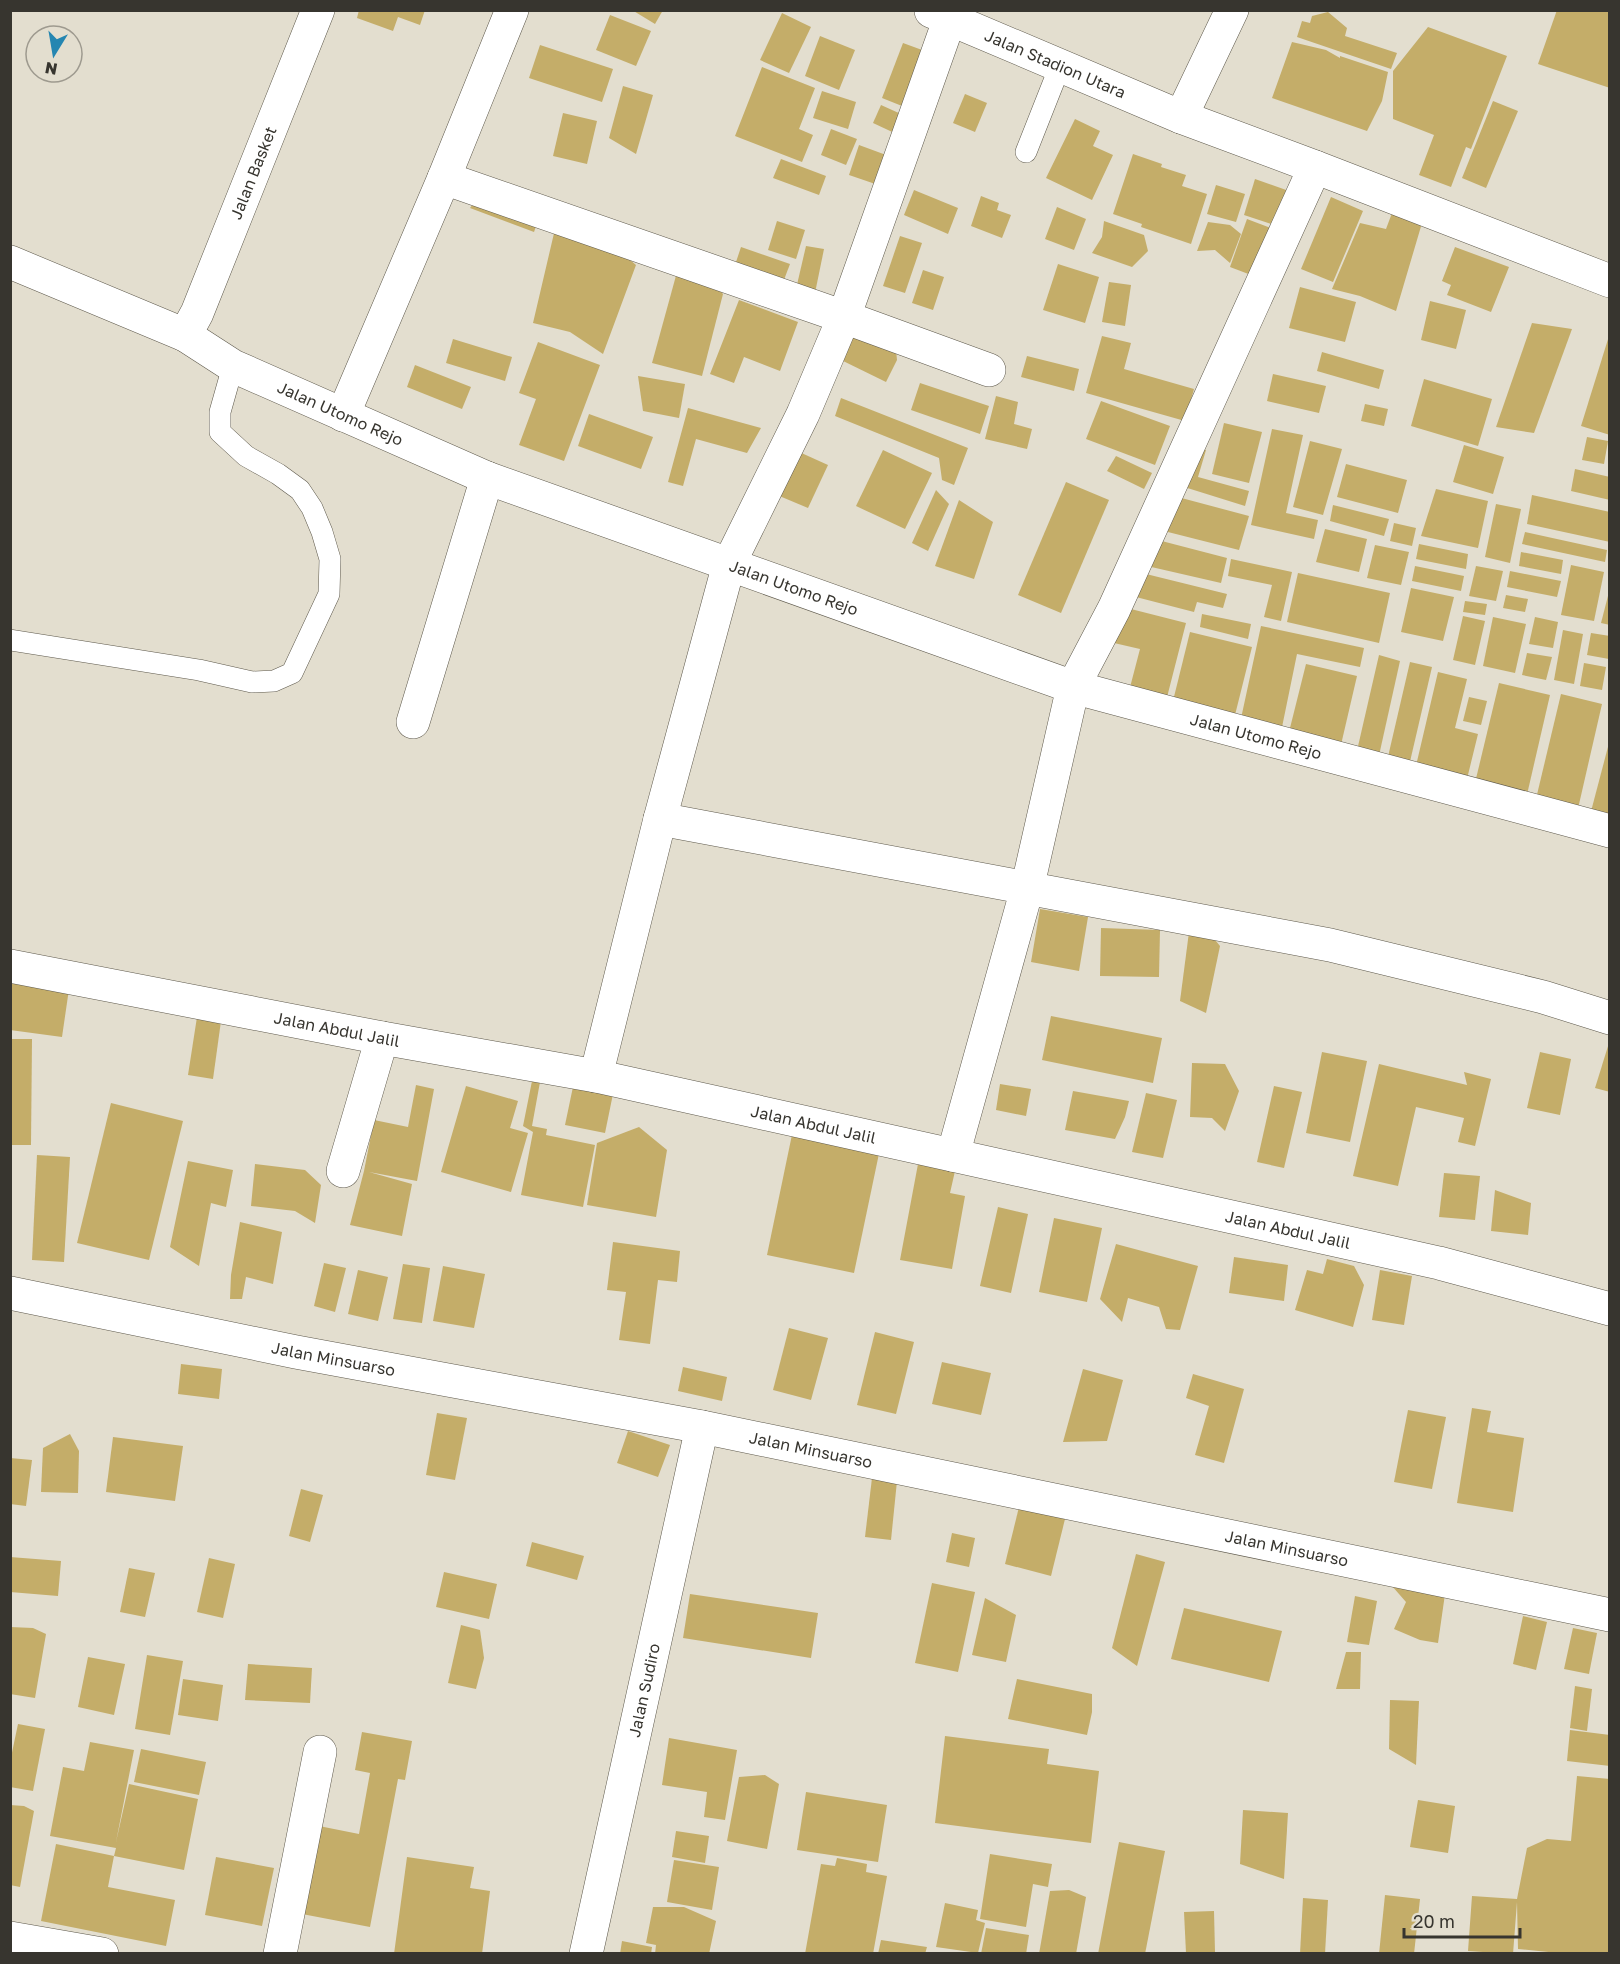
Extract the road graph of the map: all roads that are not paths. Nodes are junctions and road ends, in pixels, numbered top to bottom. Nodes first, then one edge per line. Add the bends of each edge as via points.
1 (318, 10) edge
2 (512, 10) edge
3 (1232, 10) edge
4 (939, 14) edge
5 (1060, 66) junction
6 (1181, 117) junction
7 (1026, 152) dead end
8 (1315, 167) junction
9 (444, 178) junction
10 (10, 262) edge
11 (1610, 281) edge
12 (843, 317) junction
13 (186, 334) junction
14 (233, 366) junction
15 (989, 370) dead end
16 (343, 415) junction
17 (487, 478) junction
18 (729, 564) junction
19 (10, 640) edge
20 (1073, 687) junction
21 (413, 722) dead end
22 (660, 819) junction
23 (1610, 831) edge
24 (1027, 889) junction
25 (10, 966) edge
26 (1610, 1018) edge
27 (382, 1038) junction
28 (596, 1076) junction
29 (953, 1155) junction
30 (343, 1171) dead end
31 (10, 1293) edge
32 (1610, 1309) edge
33 (702, 1427) junction
34 (1610, 1615) edge
35 (320, 1752) dead end
36 (16, 1944) edge
37 (102, 1953) edge
38 (280, 1953) edge
39 (586, 1953) edge

1 - 13 street, Jalan Basket
2 - 9 street
3 - 6 street
4 - 5 street, Jalan Stadion Utara
4 - 12 street
5 - 6 street, Jalan Stadion Utara
5 - 7 lane
6 - 8 street, Jalan Stadion Utara
8 - 11 street, Jalan Stadion Utara
8 - 20 street via 1114,609
9 - 12 street
9 - 16 street
10 - 13 street, Jalan Utomo Rejo
12 - 15 street
12 - 18 street via 803,414
13 - 14 street, Jalan Utomo Rejo
14 - 16 street, Jalan Utomo Rejo
14 - 19 lane via 220,412 220,432 246,456 300,490 312,508 330,559 329,594 292,673 274,681 252,682
16 - 17 street, Jalan Utomo Rejo
17 - 18 street, Jalan Utomo Rejo
17 - 21 street
18 - 20 street, Jalan Utomo Rejo
18 - 22 street
20 - 23 street, Jalan Utomo Rejo
20 - 24 street
22 - 24 street
22 - 28 street
24 - 26 street via 1330,945 1543,997
24 - 29 street
25 - 27 street, Jalan Abdul Jalil
27 - 28 street, Jalan Abdul Jalil
27 - 30 street
28 - 29 street, Jalan Abdul Jalil
29 - 32 street, Jalan Abdul Jalil via 1439,1263
31 - 33 street, Jalan Minsuarso via 297,1352
33 - 34 street, Jalan Minsuarso
33 - 39 street, Jalan Sudiro
35 - 38 street
36 - 37 street

